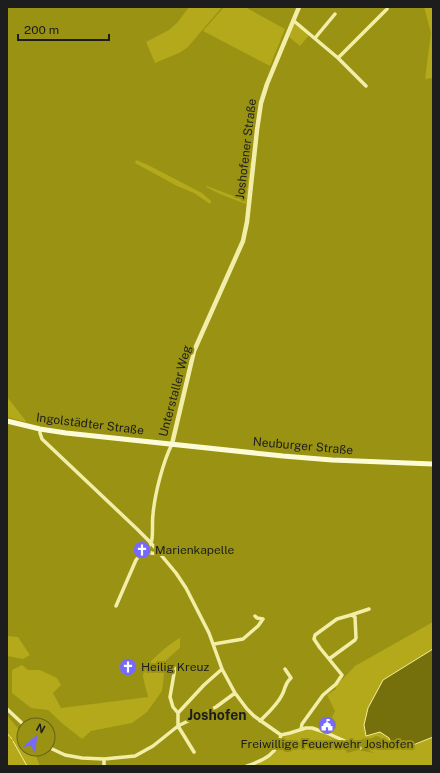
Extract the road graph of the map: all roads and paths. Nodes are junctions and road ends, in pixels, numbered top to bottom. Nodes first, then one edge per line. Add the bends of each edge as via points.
1 (299, 7) edge
2 (387, 7) edge
3 (335, 14) dead end
4 (294, 21) junction
5 (315, 38) junction
6 (338, 58) junction
7 (366, 86) dead end
8 (246, 228) joint
9 (7, 421) edge
10 (40, 429) junction
11 (172, 444) junction
12 (433, 464) edge
13 (151, 543) junction
14 (148, 550) junction
15 (160, 554) junction
16 (116, 606) dead end
17 (369, 609) dead end
18 (351, 615) junction
19 (255, 616) dead end
20 (214, 644) junction
21 (329, 659) junction
22 (175, 668) dead end
23 (222, 669) junction
24 (285, 670) dead end
25 (235, 693) junction
26 (7, 709) edge
27 (178, 713) junction
28 (16, 717) edge
29 (260, 721) junction
30 (178, 726) junction
31 (301, 728) junction
32 (281, 735) junction
33 (360, 748) dead end
34 (56, 751) edge
35 (194, 752) dead end
36 (104, 759) junction
37 (104, 766) edge
38 (247, 766) edge

1 - 4 street, Joshofener Straße
2 - 6 street
3 - 5 street
4 - 5 street
4 - 8 street, Joshofener Straße via 261,103
5 - 6 street
6 - 7 street
8 - 11 street, Unterstaller Weg via 243,241 194,351
9 - 10 main road, Ingolstädter Straße
10 - 11 main road, Ingolstädter Straße
10 - 13 street via 42,439
11 - 12 main road, Neuburger Straße via 332,460
11 - 13 street, Unterstaller Weg via 155,498
13 - 14 street, Unterstaller Weg
13 - 15 street
14 - 15 street
14 - 16 street, Unterstaller Weg via 136,560
15 - 20 street via 186,588
17 - 18 street
18 - 21 street via 355,617 355,640
18 - 21 street via 337,619 315,635 314,639
19 - 20 street via 263,619 243,639
20 - 23 street
21 - 31 street via 342,677 323,695
22 - 27 street via 170,697
23 - 25 street
23 - 27 street
24 - 29 street via 291,678 279,700
25 - 29 street
25 - 30 street via 216,707
26 - 28 street
27 - 30 street
29 - 32 street
30 - 35 street
30 - 36 street via 153,746 135,756
31 - 32 street
31 - 33 street via 312,728
32 - 38 street via 273,753
34 - 36 street via 65,756
36 - 37 street

